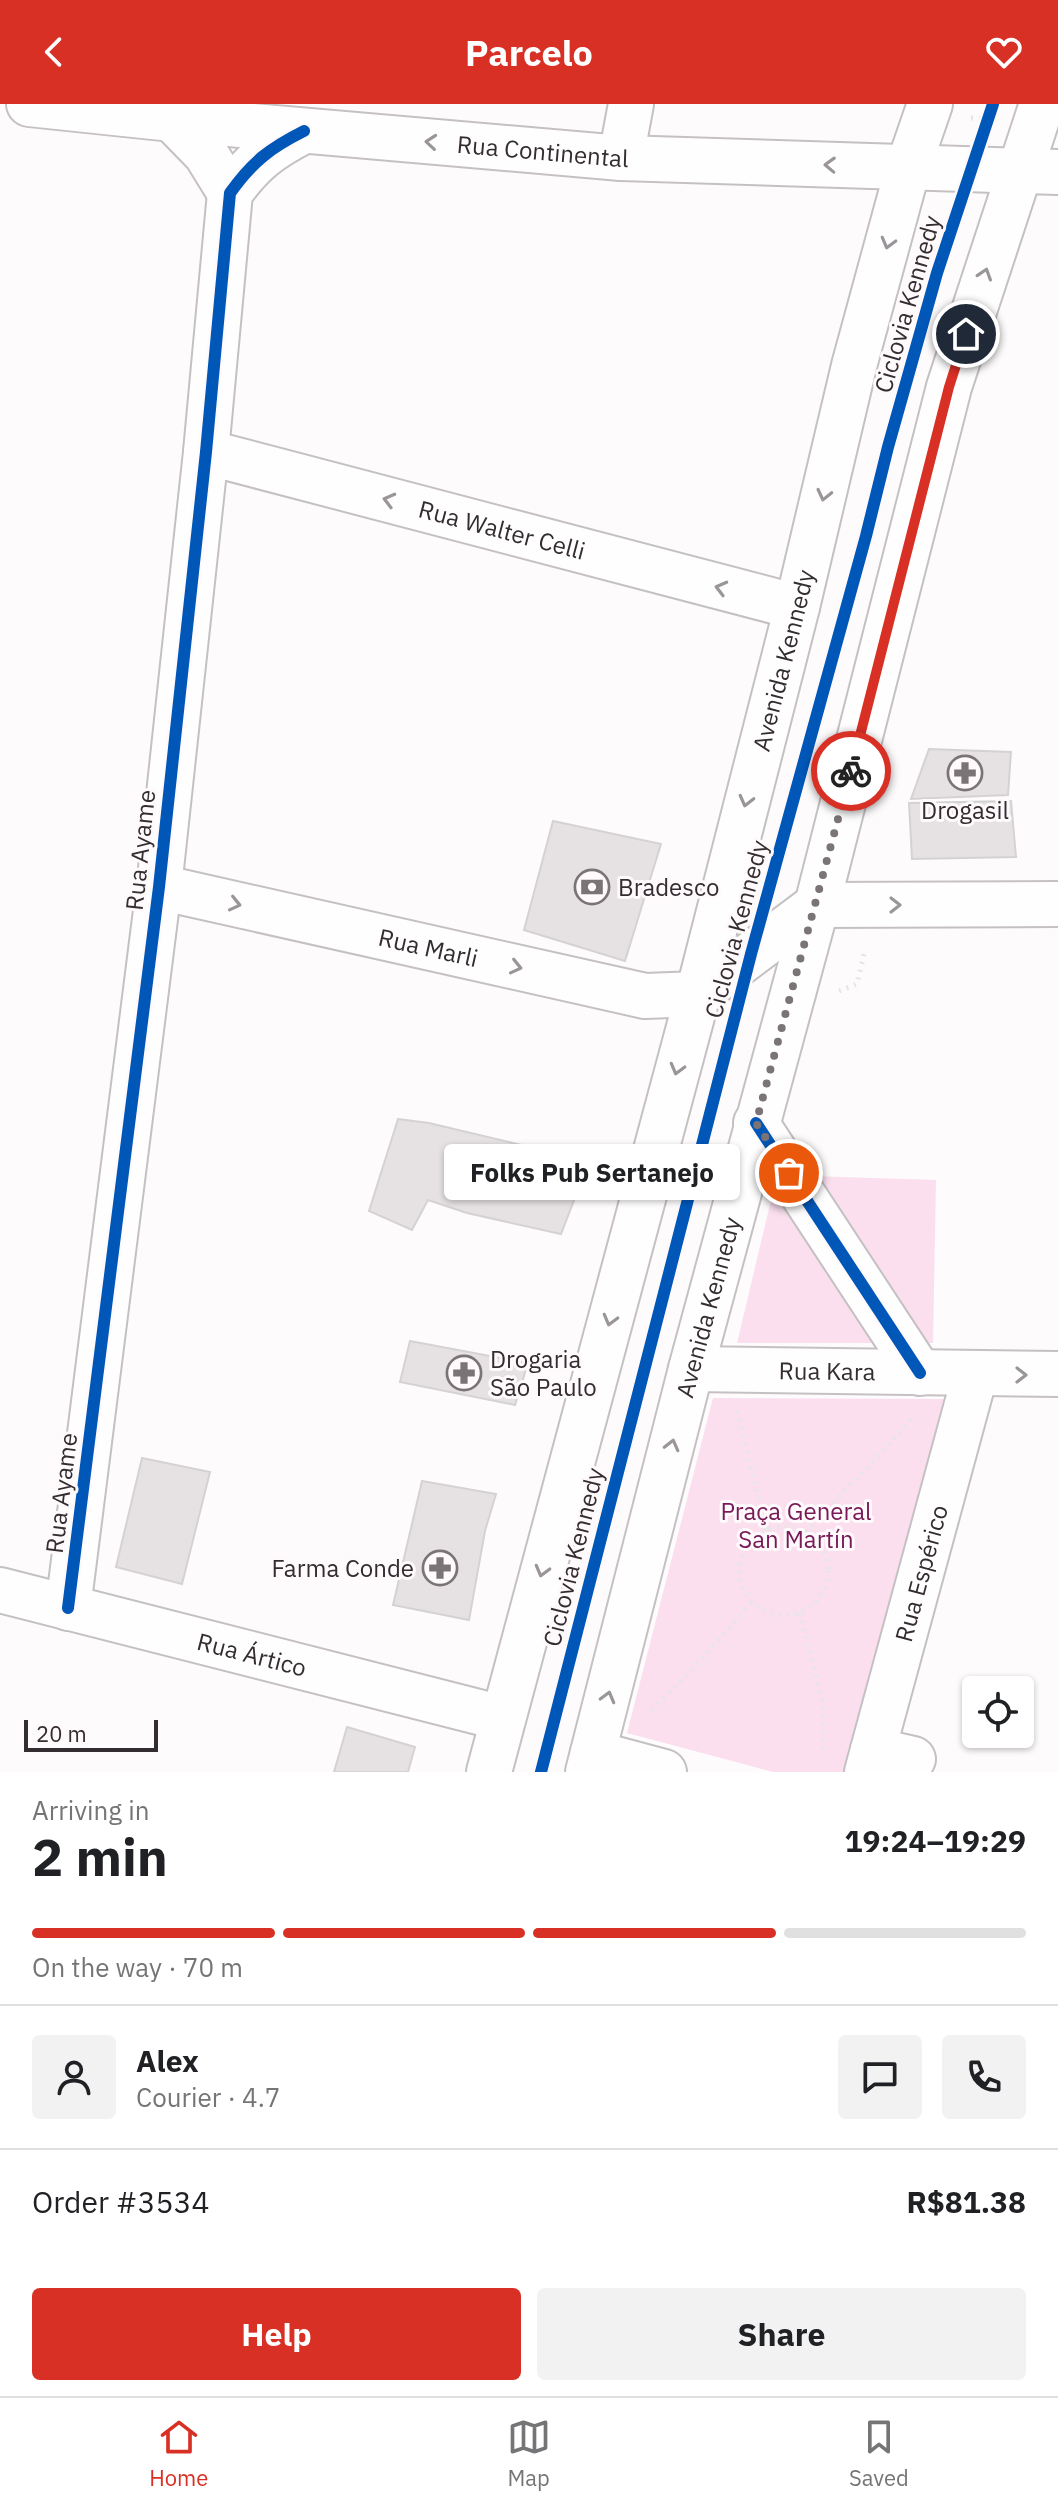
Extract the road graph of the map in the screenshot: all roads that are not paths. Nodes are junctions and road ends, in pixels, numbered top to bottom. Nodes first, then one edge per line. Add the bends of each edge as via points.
1 (29, 104) edge
2 (631, 104) edge
3 (928, 110) edge
4 (1039, 112) edge
5 (172, 119) junction
6 (304, 131) junction
7 (621, 158) junction
8 (908, 168) junction
9 (1038, 172) edge
10 (230, 193) junction
11 (206, 452) junction
12 (797, 607) junction
13 (159, 887) junction
14 (1058, 904) edge
15 (817, 905) junction
16 (698, 994) junction
17 (756, 1123) junction
18 (708, 1370) junction
19 (950, 1374) junction
20 (1058, 1374) edge
21 (0, 1590) edge
22 (68, 1608) junction
23 (502, 1718) junction
24 (884, 1761) edge
25 (620, 1765) edge
26 (489, 1772) edge

1 - 5 street, Rua Continental
2 - 7 street
3 - 8 street, Avenida Kennedy
4 - 9 street, Avenida Kennedy
5 - 6 street, Rua Continental
5 - 10 street via 206,154
7 -> 6 street, Rua Continental
6 - 10 street via 267,151
8 -> 7 street, Rua Continental
8 - 9 street, Rua Continental
8 -> 12 street, Avenida Kennedy
15 -> 9 street, Avenida Kennedy via 949,387
10 - 11 street, Rua Ayame
12 -> 11 street, Rua Walter Celli
11 - 13 street, Rua Ayame
12 -> 16 street, Avenida Kennedy
13 -> 16 street, Rua Marli via 645,996
13 - 22 street, Rua Ayame
15 -> 14 street
15 - 16 street
15 - 17 street, Avenida Kennedy
16 -> 23 street, Avenida Kennedy
17 - 18 street, Avenida Kennedy
17 - 19 street
18 - 19 street, Rua Kara
25 -> 18 street, Avenida Kennedy
19 -> 20 street, Rua Kara
19 - 24 street, Rua Espérico
21 - 22 street, Rua Ártico
22 - 23 street, Rua Ártico
23 - 26 street, Avenida Kennedy

